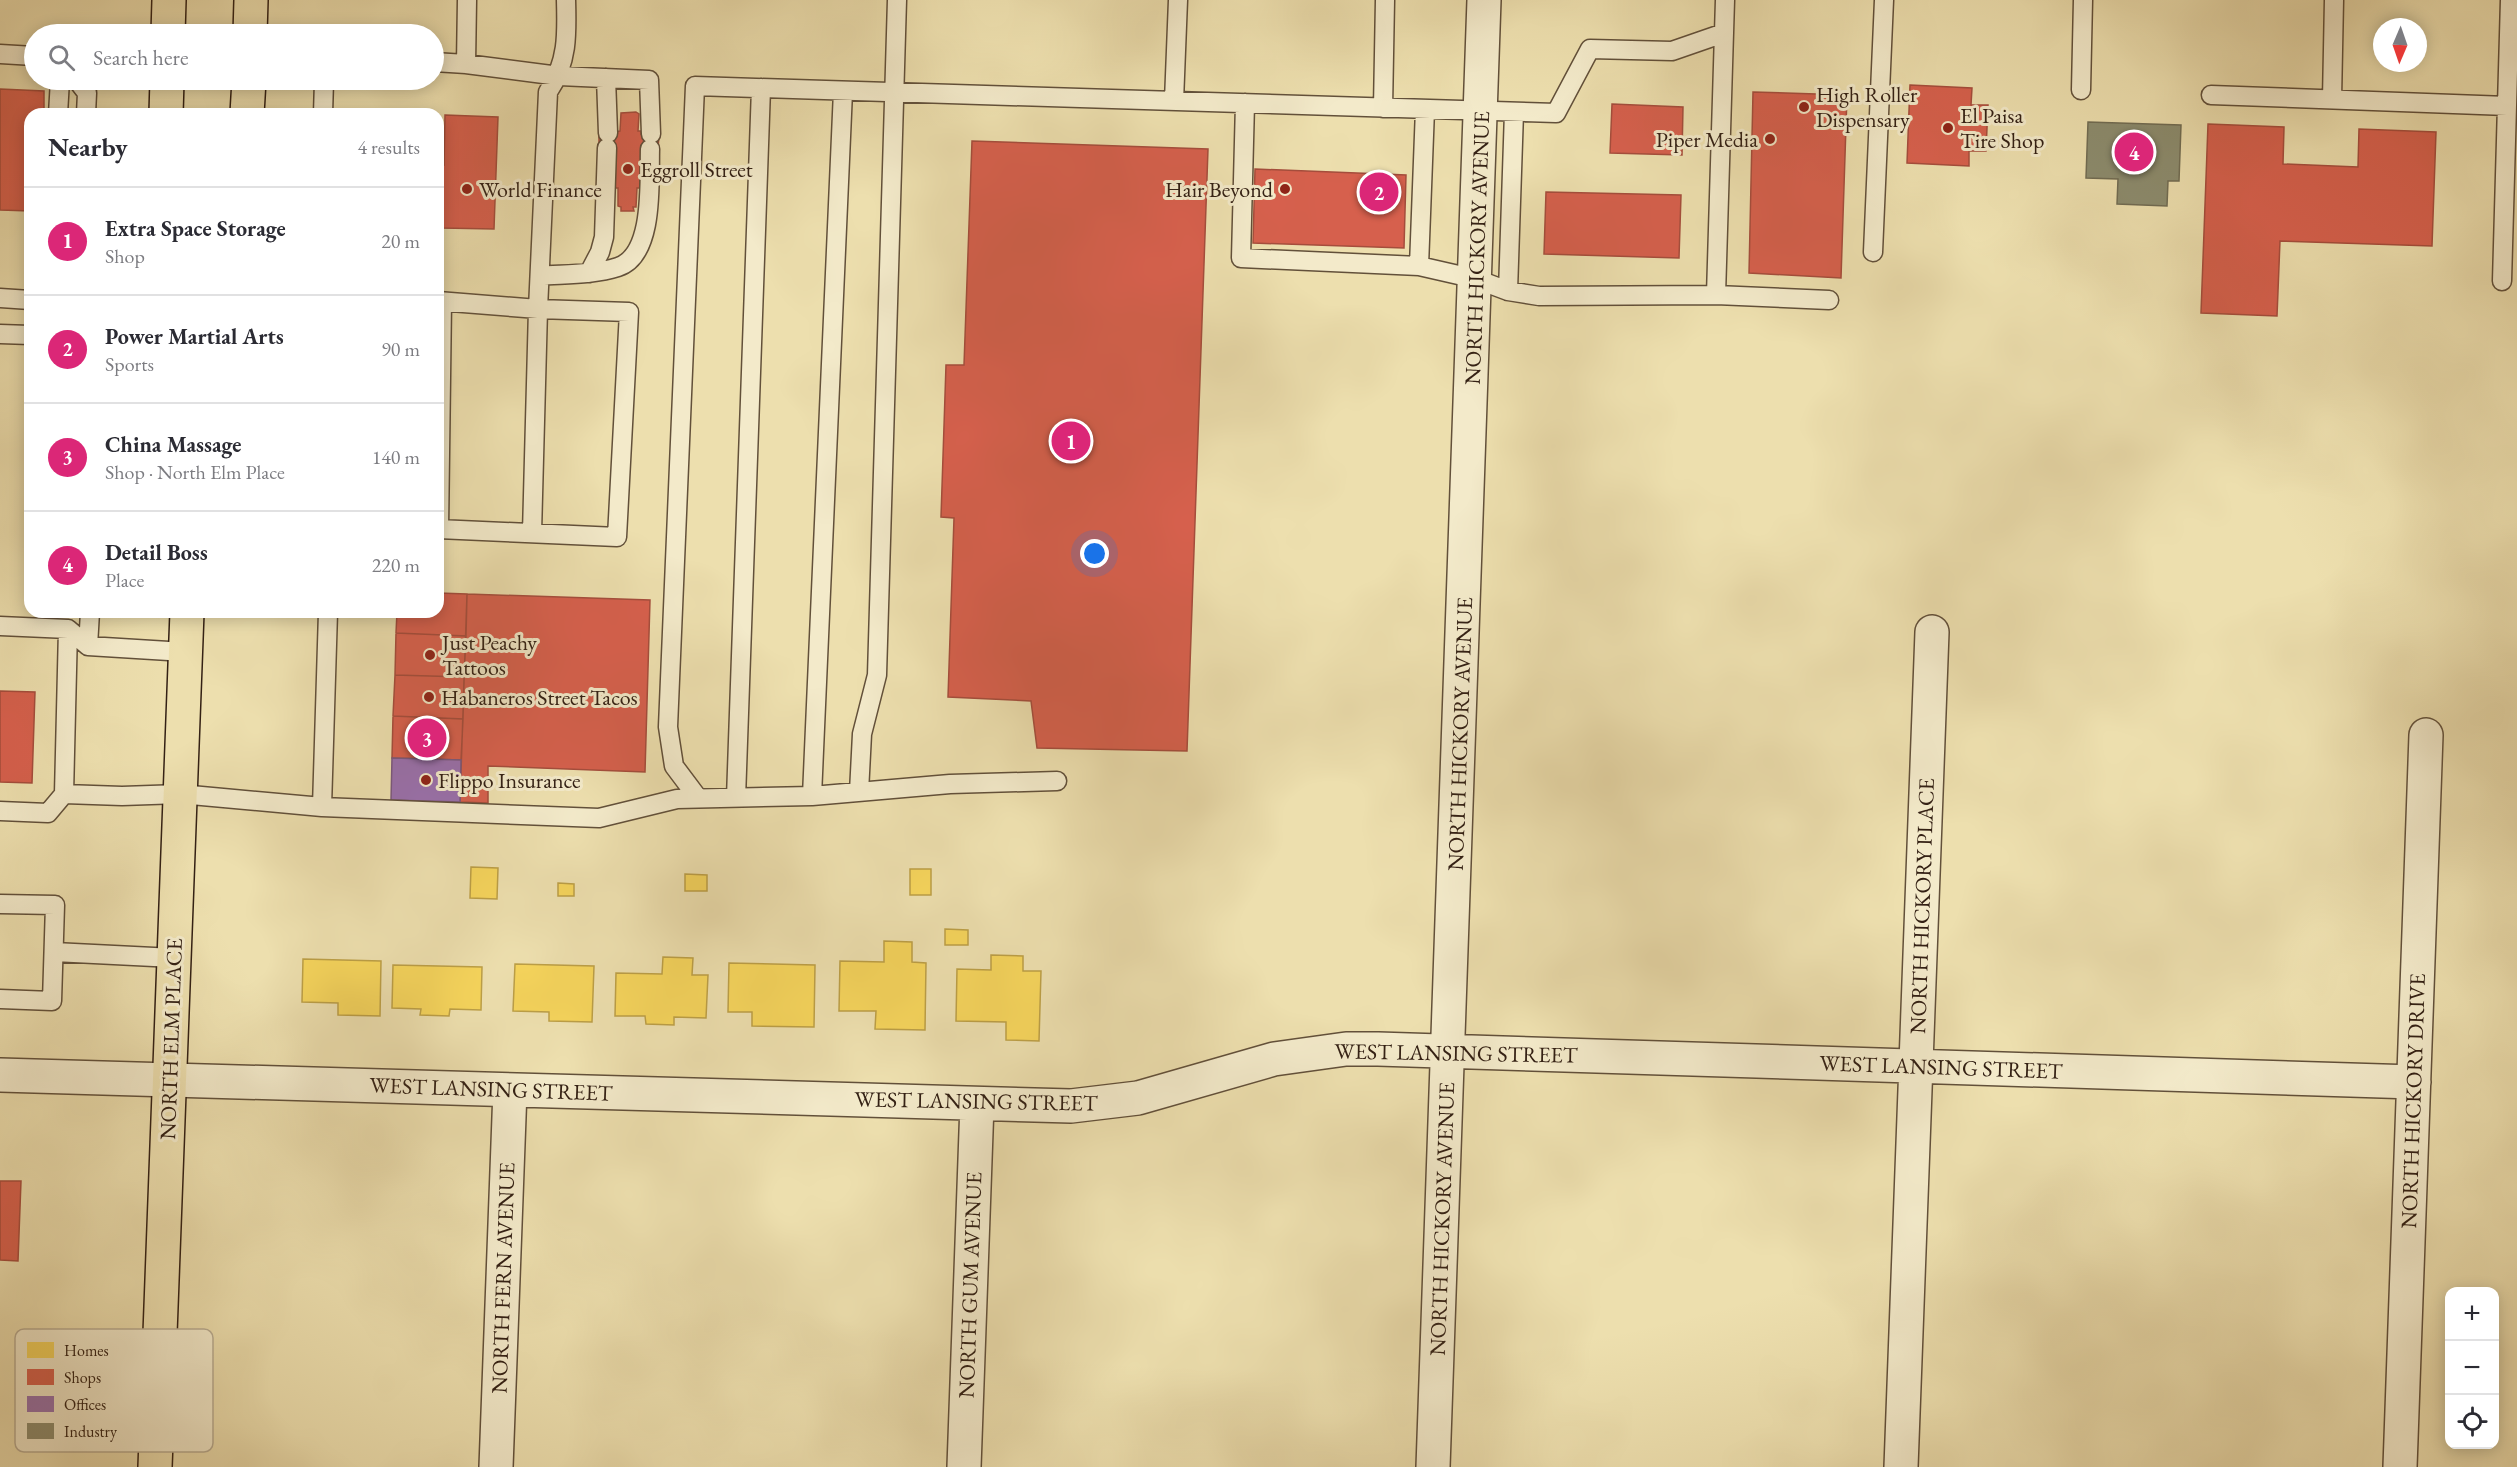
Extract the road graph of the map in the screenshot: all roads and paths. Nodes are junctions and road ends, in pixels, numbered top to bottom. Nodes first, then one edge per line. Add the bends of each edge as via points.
1 (170, 0) edge
2 (251, 0) edge
3 (467, 0) edge
4 (566, 0) edge
5 (897, 0) edge
6 (1178, 0) edge
7 (1385, 0) edge
8 (1484, 0) edge
9 (1725, 0) edge
10 (1884, 0) edge
11 (2084, 0) edge
12 (2334, 0) edge
13 (2510, 0) edge
14 (169, 24) edge
15 (250, 24) edge
16 (1724, 33) junction
17 (0, 54) edge
18 (24, 55) edge
19 (444, 63) edge
20 (466, 64) junction
21 (559, 76) junction
22 (606, 78) junction
23 (761, 88) junction
24 (59, 90) edge
25 (85, 90) edge
26 (167, 90) edge
27 (248, 90) edge
28 (324, 90) edge
29 (843, 90) junction
30 (2081, 90) dead end
31 (895, 92) junction
32 (2211, 95) dead end
33 (2332, 99) junction
34 (1174, 101) junction
35 (1245, 104) junction
36 (2508, 106) junction
37 (58, 108) edge
38 (86, 108) edge
39 (166, 108) edge
40 (247, 108) edge
41 (323, 108) edge
42 (1383, 108) junction
43 (1425, 109) junction
44 (1481, 111) junction
45 (1514, 112) junction
46 (1873, 252) dead end
47 (1419, 266) junction
48 (589, 273) junction
49 (540, 276) junction
50 (1476, 279) junction
51 (2502, 281) dead end
52 (1508, 291) junction
53 (1716, 295) junction
54 (0, 298) edge
55 (24, 300) edge
56 (1829, 300) dead end
57 (444, 301) edge
58 (538, 309) junction
59 (0, 334) edge
60 (24, 335) edge
61 (444, 529) edge
62 (532, 534) junction
63 (90, 618) edge
64 (187, 618) edge
65 (328, 618) edge
66 (0, 626) edge
67 (68, 629) junction
68 (1932, 632) dead end
69 (88, 646) junction
70 (185, 652) junction
71 (2426, 735) dead end
72 (1057, 781) dead end
73 (859, 792) junction
74 (64, 794) junction
75 (180, 794) junction
76 (812, 796) junction
77 (698, 798) junction
78 (736, 798) junction
79 (322, 807) junction
80 (0, 811) edge
81 (0, 904) edge
82 (54, 952) junction
83 (174, 958) junction
84 (0, 999) edge
85 (1449, 1051) junction
86 (1916, 1066) junction
87 (0, 1076) edge
88 (169, 1079) junction
89 (2414, 1082) junction
90 (510, 1090) junction
91 (977, 1104) junction
92 (160, 1329) edge
93 (156, 1452) edge
94 (155, 1467) edge
95 (496, 1467) edge
96 (964, 1467) edge
97 (1432, 1467) edge
98 (1901, 1467) edge
99 (2400, 1467) edge

1 - 14 main road
2 - 15 main road
3 - 20 lane
4 - 21 lane via 566,47
5 - 31 lane
6 - 34 lane
7 - 42 lane
8 - 44 street, NORTH HICKORY AVENUE
9 - 16 lane
10 - 46 lane
11 - 30 lane
12 - 33 lane
13 - 36 lane
16 - 45 lane via 1672,51 1590,50 1556,113
16 - 53 lane
17 - 18 lane
19 - 20 lane
20 - 21 lane
21 - 22 lane
21 - 49 lane via 548,92
22 - 48 lane via 604,237
22 - 48 lane via 649,80 646,225 632,258 620,266
23 - 29 lane
23 - 77 lane via 695,86 668,727 674,766
23 - 78 lane
24 - 37 lane
25 - 38 lane
26 - 39 main road
27 - 40 main road
28 - 41 lane
29 - 31 lane
29 - 76 lane
31 - 34 lane
31 - 73 lane via 878,675 862,734
32 - 33 lane
33 - 36 lane
34 - 35 lane
35 - 42 lane
35 - 47 lane via 1241,258
36 - 51 lane
42 - 43 lane
43 - 44 lane
43 - 47 lane
44 - 45 lane
44 - 50 street, NORTH HICKORY AVENUE
45 - 52 lane
47 - 50 lane
48 - 49 lane
49 - 58 lane
50 - 52 lane
50 - 85 street, NORTH HICKORY AVENUE
52 - 53 lane via 1539,296
53 - 56 lane
54 - 55 lane
57 - 58 lane
58 - 62 lane
58 - 62 lane via 629,312 617,537
59 - 60 lane
61 - 62 lane
63 - 69 lane
64 - 70 main road, NORTH ELM PLACE
65 - 79 lane
66 - 67 lane
67 - 69 lane
67 - 74 lane
68 - 86 street, NORTH HICKORY PLACE
69 - 70 lane
70 - 75 main road, NORTH ELM PLACE
71 - 89 street, NORTH HICKORY DRIVE
72 - 73 lane
73 - 76 lane
74 - 75 lane
74 - 80 lane via 48,813
75 - 79 lane
75 - 83 main road, NORTH ELM PLACE
76 - 78 lane
77 - 78 lane
77 - 79 lane via 677,799 599,818
81 - 82 lane via 55,905
82 - 83 lane
82 - 84 lane via 52,1001
83 - 88 main road, NORTH ELM PLACE
85 - 86 street, WEST LANSING STREET
85 - 91 street, WEST LANSING STREET via 1346,1049 1301,1055 1247,1066 1165,1092 1102,1104
85 - 97 street, NORTH HICKORY AVENUE
86 - 89 street, WEST LANSING STREET
86 - 98 street, NORTH HICKORY PLACE
87 - 88 street, WEST LANSING STREET
88 - 90 street, WEST LANSING STREET
88 - 92 main road, NORTH ELM PLACE
89 - 99 street, NORTH HICKORY DRIVE
90 - 91 street, WEST LANSING STREET
90 - 95 street, NORTH FERN AVENUE
91 - 96 street, NORTH GUM AVENUE
93 - 94 main road, NORTH ELM PLACE

